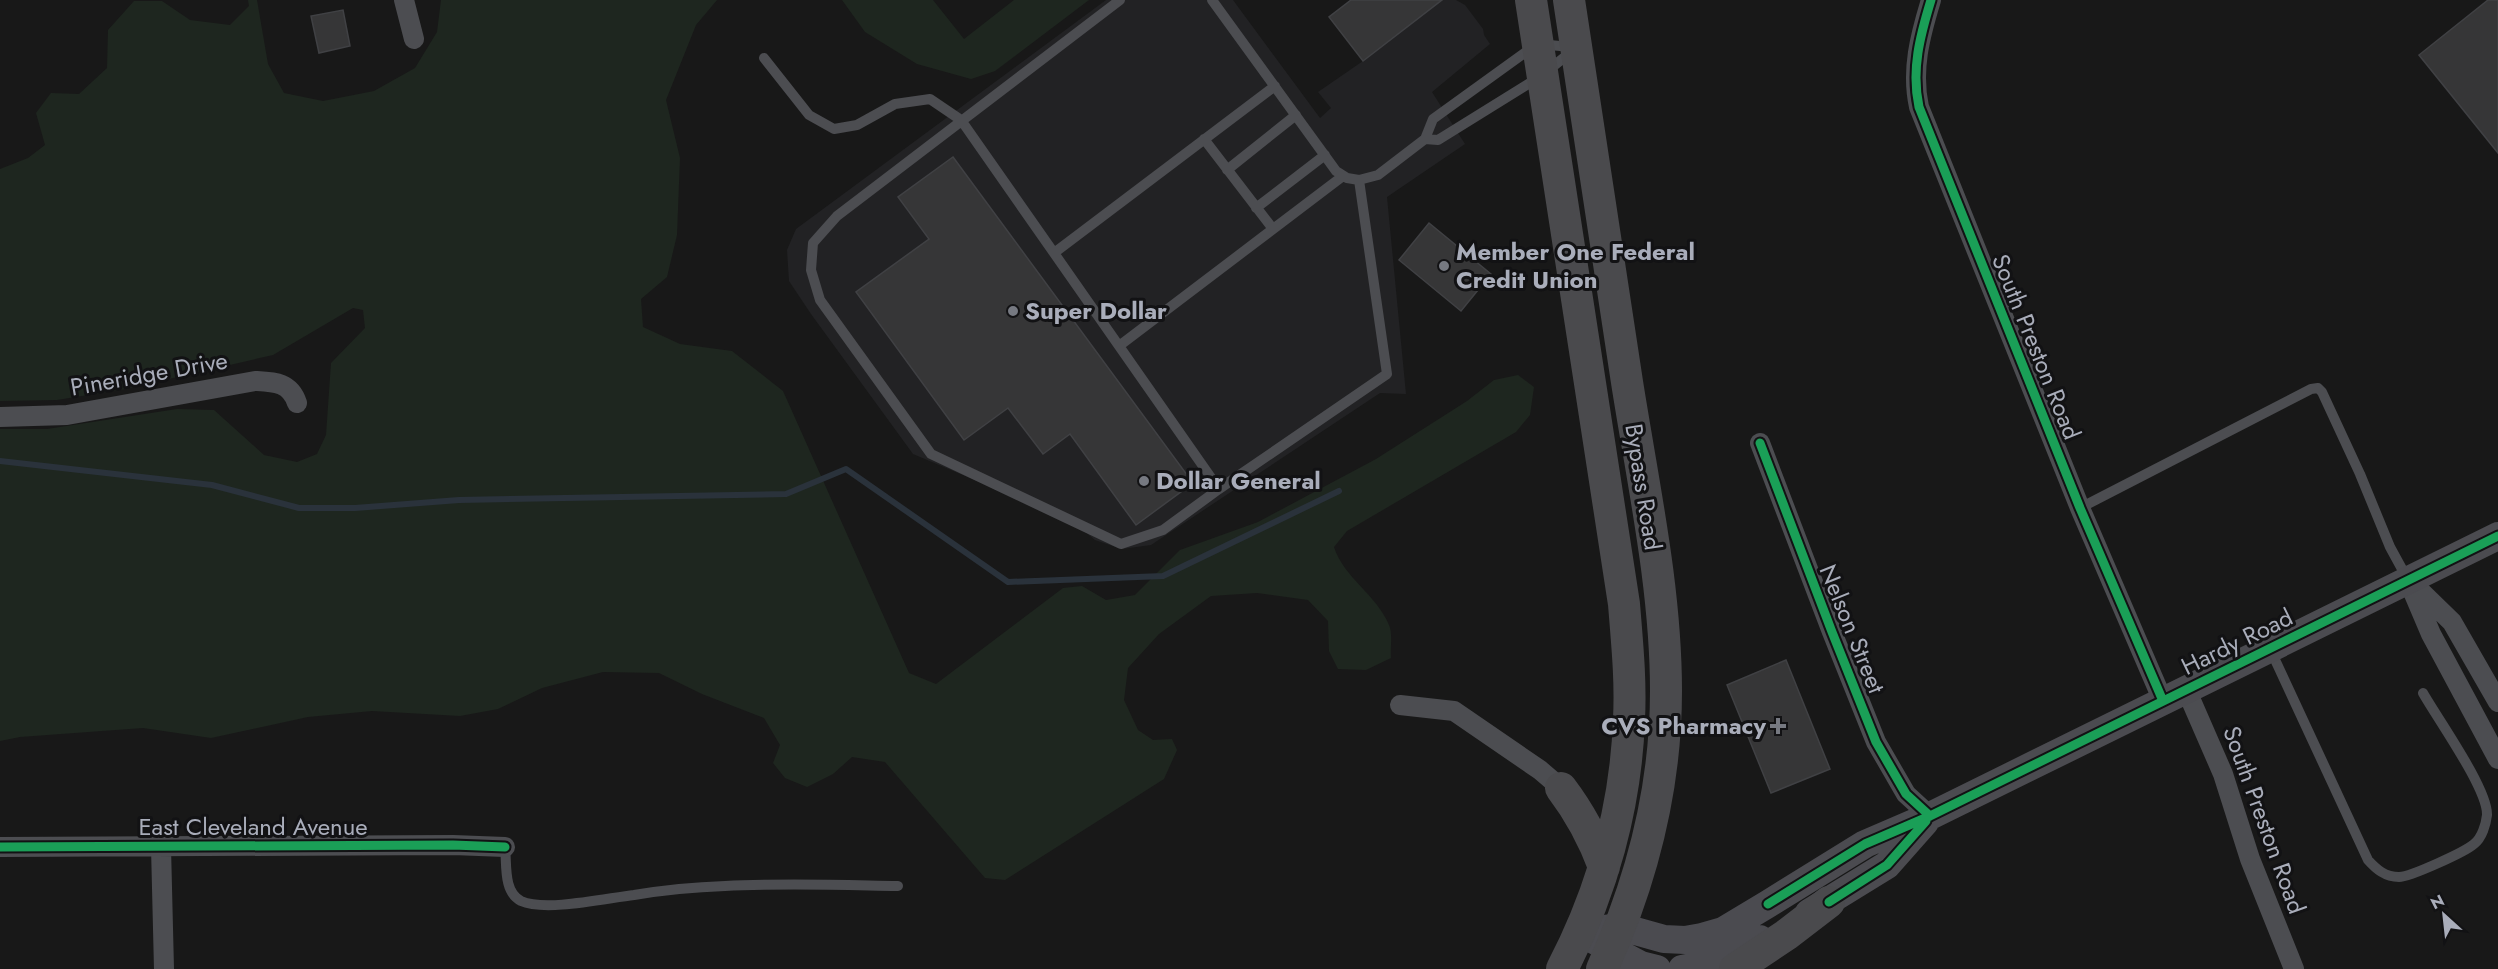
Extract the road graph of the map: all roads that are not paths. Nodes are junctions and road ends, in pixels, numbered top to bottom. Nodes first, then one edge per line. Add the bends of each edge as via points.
1 (404, 0) edge
2 (1120, 0) edge
3 (1212, 0) edge
4 (1531, 0) edge
5 (1569, 0) edge
6 (1930, 0) edge
7 (414, 39) dead end
8 (1537, 44) junction
9 (1576, 48) junction
10 (764, 58) dead end
11 (1541, 76) junction
12 (1275, 86) junction
13 (1296, 115) junction
14 (961, 120) junction
15 (1204, 139) junction
16 (1425, 139) junction
17 (1325, 155) junction
18 (1227, 170) junction
19 (1343, 176) junction
20 (1359, 180) junction
21 (1256, 208) junction
22 (1272, 229) junction
23 (1054, 253) junction
24 (1119, 346) junction
25 (297, 403) dead end
26 (0, 417) edge
27 (1760, 442) dead end
28 (1219, 489) junction
29 (2080, 508) junction
30 (2498, 536) edge
31 (2408, 580) junction
32 (2269, 648) junction
33 (2422, 693) dead end
34 (2174, 695) junction
35 (2498, 702) edge
36 (1400, 705) dead end
37 (2498, 759) edge
38 (1624, 773) junction
39 (1561, 788) junction
40 (1930, 816) junction
41 (0, 847) edge
42 (161, 847) junction
43 (505, 847) joint
44 (1604, 867) junction
45 (898, 886) dead end
46 (1830, 902) junction
47 (1580, 933) junction
48 (1611, 948) edge
49 (164, 969) edge
50 (1562, 969) edge
51 (1657, 969) edge
52 (1682, 969) edge
53 (1735, 969) edge
54 (2294, 969) edge

1 - 7 street
2 - 14 lane
3 - 12 lane
4 - 8 main road, Bypass Road
5 - 9 main road, Bypass Road
6 - 29 street, South Preston Road via 1915,66 1919,107
8 - 9 lane
8 - 11 main road, Bypass Road
8 - 16 lane via 1433,119
9 - 11 lane
9 - 48 main road, Bypass Road via 1663,622 1666,692 1658,793 1647,847
10 - 14 lane via 809,115 834,129 857,125 896,104 930,99
11 - 16 lane via 1438,140
11 - 38 main road, Bypass Road via 1624,604 1629,670
12 - 13 lane
12 - 15 lane
13 - 17 lane
13 - 18 lane
14 - 23 lane
14 - 28 lane via 837,216 813,243 812,270 820,300 931,454 1121,544 1163,530
15 - 18 lane
15 - 23 lane
16 - 20 lane via 1378,175
17 - 19 lane
17 - 21 lane
18 - 21 lane
19 - 20 lane
19 - 22 lane
20 - 28 lane via 1387,374
21 - 22 lane
22 - 24 lane
23 - 24 lane
24 - 28 lane
25 - 26 street, Pineridge Drive via 289,388 277,382 255,381 68,415
27 - 40 street, Nelson Street via 1876,742 1906,794
29 - 31 lane via 2318,388
29 - 34 street, South Preston Road
30 - 31 main road, Hardy Road
31 - 32 main road, Hardy Road
31 - 35 street via 2452,622
31 - 37 street via 2431,634
32 - 33 lane via 2368,860 2379,871 2398,877 2412,875 2475,843 2487,815 2482,792
32 - 34 main road, Hardy Road
34 - 40 main road, Hardy Road
34 - 54 street, South Preston Road via 2223,774 2250,858
36 - 39 street via 1454,711
38 - 39 main road via 1602,792 1576,794
38 - 44 main road, Bypass Road
39 - 44 main road via 1580,813
40 - 46 main road, Hardy Road via 1887,865
40 - 48 main road, Hardy Road via 1865,844 1723,931 1674,940 1650,936
41 - 42 street, East Cleveland Avenue
42 - 43 street, East Cleveland Avenue
42 - 49 street
43 - 45 lane via 509,888 526,902 585,902 723,886
44 - 47 main road, Bypass Road
46 - 52 main road, Hardy Road via 1739,951 1712,963
46 - 53 main road
47 - 48 main road, Hardy Road
47 - 50 main road
48 - 51 main road, Hardy Road via 1641,965

